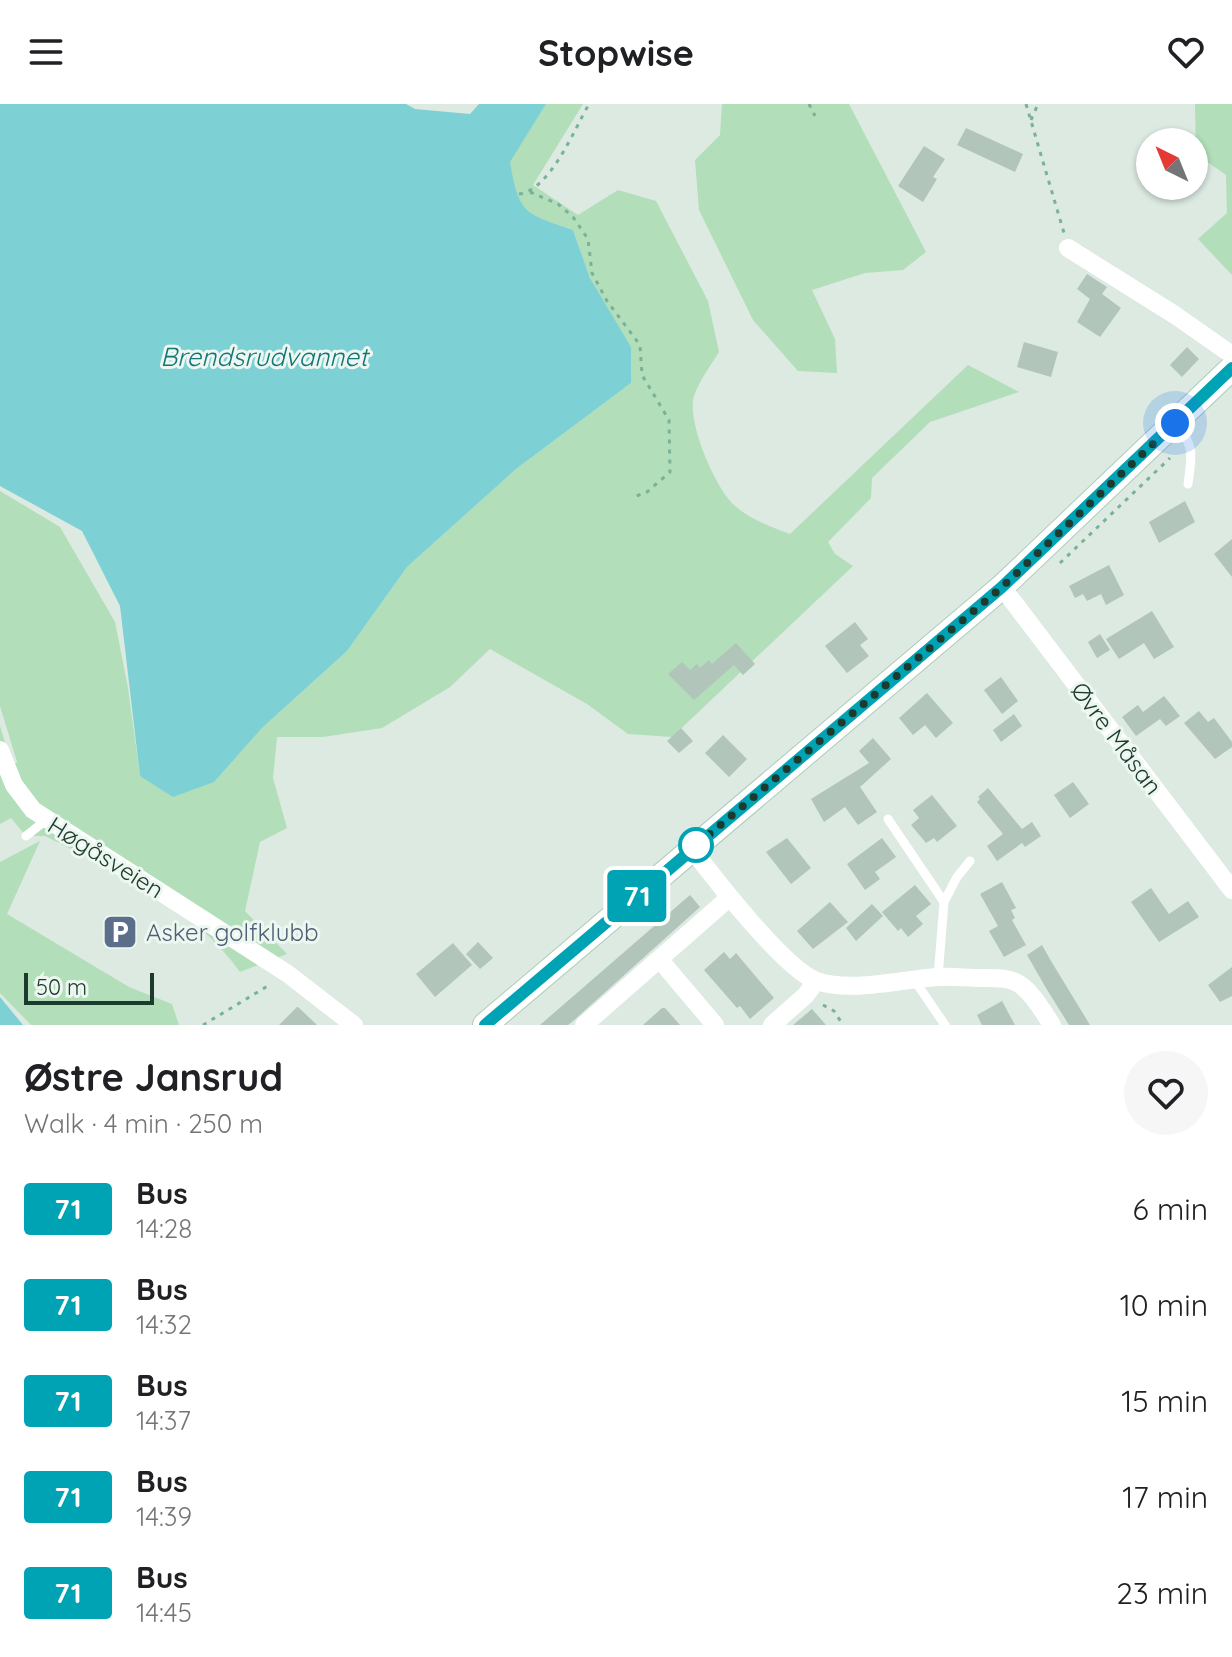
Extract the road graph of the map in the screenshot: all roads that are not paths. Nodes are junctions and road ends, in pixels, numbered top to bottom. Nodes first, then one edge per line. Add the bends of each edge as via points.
1 (1068, 248) road end
2 (1232, 355) edge
3 (1232, 368) edge
4 (1175, 423) junction
5 (1188, 484) dead end
6 (1002, 587) junction
7 (0, 750) edge
8 (888, 819) dead end
9 (46, 820) junction
10 (26, 836) dead end
11 (692, 849) junction
12 (970, 861) dead end
13 (1232, 890) edge
14 (730, 897) junction
15 (944, 902) junction
16 (660, 960) junction
17 (938, 977) junction
18 (816, 981) junction
19 (915, 981) junction
20 (595, 1022) edge
21 (354, 1025) edge
22 (485, 1025) edge
23 (715, 1025) edge
24 (772, 1025) edge
25 (945, 1025) edge
26 (1052, 1025) edge

1 - 2 street
3 - 4 main road
4 - 5 lane via 1189,439
4 - 6 main road
6 - 11 main road
6 - 13 street, Øvre Måsan
7 - 9 street, Høgåsveien via 14,785
8 - 15 lane
9 - 10 lane
9 - 21 street, Høgåsveien via 288,974
11 - 14 street
11 - 22 main road
12 - 15 lane
14 - 16 street
14 - 18 street via 772,945
15 - 17 lane
16 - 20 street
16 - 23 street
17 - 19 street
17 - 26 street via 1003,978 1021,985
18 - 19 street
18 - 24 street
19 - 25 lane

